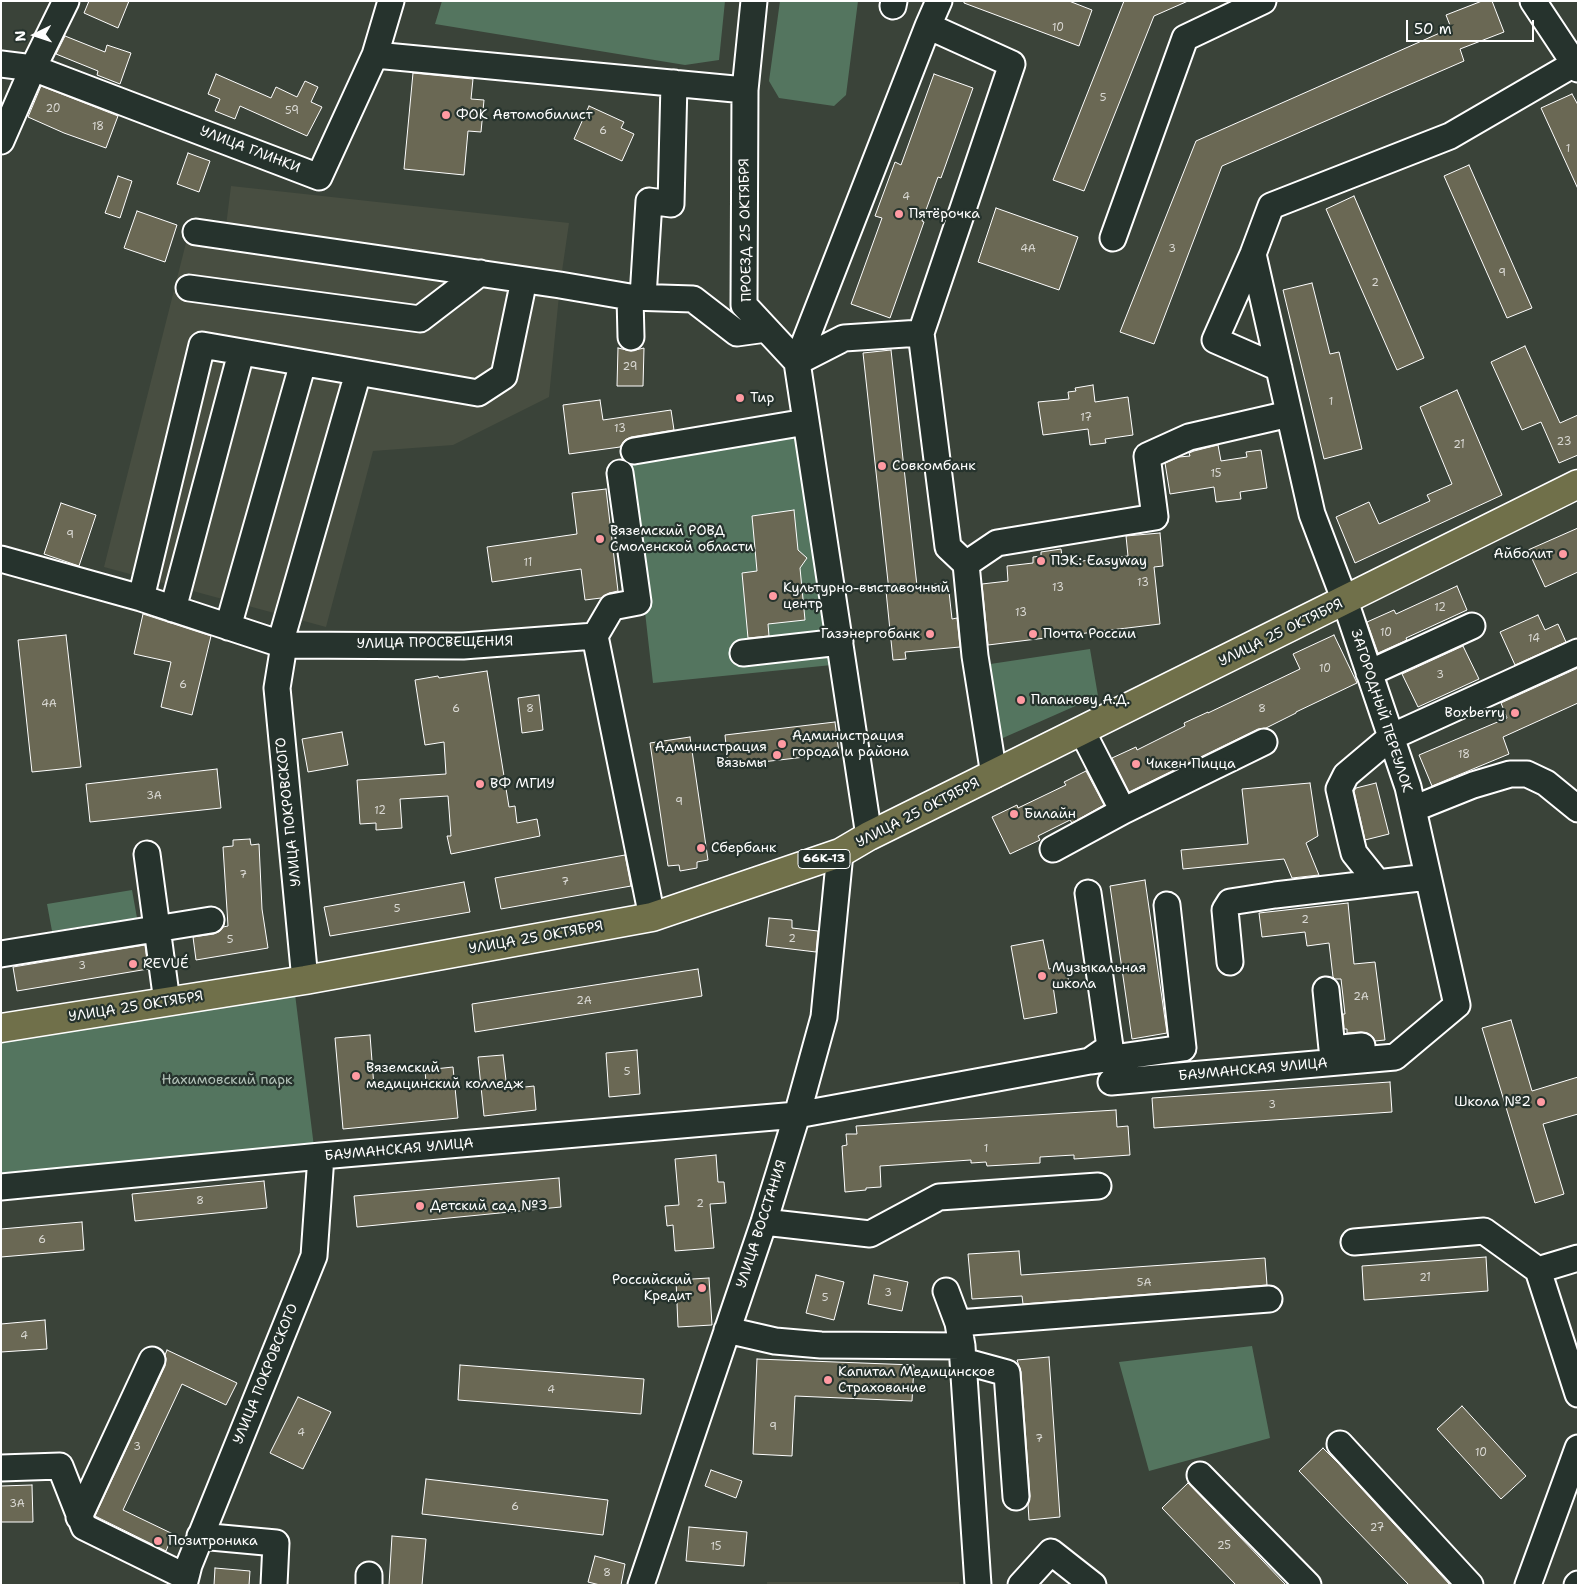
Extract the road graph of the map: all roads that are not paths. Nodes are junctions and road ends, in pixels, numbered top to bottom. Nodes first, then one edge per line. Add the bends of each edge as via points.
1 (66, 1) edge
2 (391, 1) edge
3 (754, 1) edge
4 (939, 1) edge
5 (1264, 1) edge
6 (1533, 1) edge
7 (928, 26) junction
8 (375, 55) junction
9 (1, 64) edge
10 (1576, 66) edge
11 (33, 68) junction
12 (674, 84) junction
13 (745, 90) junction
14 (1, 141) edge
15 (196, 232) dead end
16 (1113, 238) dead end
17 (1253, 254) junction
18 (480, 273) junction
19 (524, 280) junction
20 (189, 288) dead end
21 (637, 297) junction
22 (766, 329) junction
23 (920, 333) junction
24 (631, 337) dead end
25 (241, 353) junction
26 (797, 362) junction
27 (303, 363) junction
28 (1279, 368) junction
29 (358, 372) junction
30 (1289, 414) junction
31 (806, 422) junction
32 (634, 452) dead end
33 (620, 473) dead end
34 (1578, 484) edge
35 (1, 559) edge
36 (966, 564) junction
37 (141, 598) junction
38 (1345, 601) junction
39 (173, 609) junction
40 (1472, 626) dead end
41 (228, 627) junction
42 (595, 636) junction
43 (840, 642) junction
44 (282, 644) junction
45 (1578, 652) edge
46 (744, 653) dead end
47 (1370, 673) junction
48 (1082, 731) junction
49 (1391, 737) junction
50 (1264, 742) dead end
51 (994, 775) junction
52 (1578, 808) edge
53 (1413, 809) junction
54 (1122, 810) junction
55 (869, 836) junction
56 (1053, 849) dead end
57 (840, 853) junction
58 (147, 854) dead end
59 (1428, 877) junction
60 (1378, 883) junction
61 (1088, 893) dead end
62 (1167, 904) dead end
63 (652, 917) junction
64 (211, 920) dead end
65 (157, 929) junction
66 (1, 954) edge
67 (1230, 962) dead end
68 (305, 980) junction
69 (1453, 987) junction
70 (1326, 990) dead end
71 (168, 1002) junction
72 (1, 1028) edge
73 (1395, 1057) joint
74 (1090, 1061) junction
75 (1111, 1082) dead end
76 (797, 1115) junction
77 (321, 1156) junction
78 (1098, 1186) dead end
79 (1, 1187) edge
80 (764, 1222) junction
81 (1354, 1242) dead end
82 (1578, 1258) edge
83 (1538, 1270) junction
84 (946, 1291) dead end
85 (1269, 1299) dead end
86 (727, 1330) junction
87 (961, 1343) junction
88 (152, 1360) dead end
89 (1578, 1394) edge
90 (1340, 1444) dead end
91 (1578, 1448) edge
92 (1, 1468) edge
93 (1200, 1475) dead end
94 (1016, 1497) dead end
95 (79, 1517) junction
96 (200, 1536) junction
97 (185, 1581) edge
98 (274, 1585) edge
99 (641, 1585) edge
100 (978, 1585) edge
101 (1021, 1585) edge
102 (1094, 1585) edge
103 (1308, 1585) edge
104 (1470, 1585) edge
105 (1528, 1585) edge

1 - 11 street
2 - 8 street, УЛИЦА ГЛИНКИ
3 - 13 street, ПРОЕЗД 25 ОКТЯБРЯ
4 - 7 street
5 - 16 street via 1185,38
6 - 10 street
7 - 23 street via 1012,64
7 - 26 street
8 - 11 street, УЛИЦА ГЛИНКИ via 319,177
8 - 12 street
9 - 11 street, УЛИЦА ГЛИНКИ
10 - 17 street via 1450,136 1272,206
11 - 14 street
12 - 13 street
12 - 21 street via 671,204 648,201
13 - 22 street, ПРОЕЗД 25 ОКТЯБРЯ via 744,305
15 - 18 street
17 - 28 street, ЗАГОРОДНЫЙ ПЕРЕУЛОК
17 - 28 street via 1215,340
18 - 19 street
18 - 20 street via 420,319
19 - 21 street
19 - 29 street via 504,376 478,393
21 - 22 street via 693,299 737,333
21 - 24 street
22 - 26 street, ПРОЕЗД 25 ОКТЯБРЯ
23 - 26 street via 844,338
23 - 36 street via 948,548
25 - 27 street
25 - 37 street via 202,345
25 - 39 street
26 - 31 street
27 - 29 street
27 - 41 street
28 - 30 street, ЗАГОРОДНЫЙ ПЕРЕУЛОК
29 - 44 street, УЛИЦА ПОКРОВСКОГО
30 - 36 street via 1189,438 1147,456 1154,517 996,543
30 - 38 street, ЗАГОРОДНЫЙ ПЕРЕУЛОК via 1312,514
31 - 32 street
31 - 43 street
33 - 42 street via 638,602 612,607
34 - 38 main road, УЛИЦА 25 ОКТЯБРЯ / 66К-13
35 - 37 street, УЛИЦА ПРОСВЕЩЕНИЯ
36 - 51 street via 975,656
37 - 39 street, УЛИЦА ПРОСВЕЩЕНИЯ
38 - 47 street, ЗАГОРОДНЫЙ ПЕРЕУЛОК
38 - 48 main road, УЛИЦА 25 ОКТЯБРЯ / 66К-13
39 - 41 street, УЛИЦА ПРОСВЕЩЕНИЯ
40 - 47 street
41 - 44 street, УЛИЦА ПРОСВЕЩЕНИЯ
42 - 44 street, УЛИЦА ПРОСВЕЩЕНИЯ via 463,646
42 - 63 street
43 - 46 street
43 - 55 street
44 - 68 street, УЛИЦА ПОКРОВСКОГО via 277,688
45 - 49 street
47 - 49 street, ЗАГОРОДНЫЙ ПЕРЕУЛОК
48 - 51 main road, УЛИЦА 25 ОКТЯБРЯ / 66К-13
48 - 54 street
49 - 53 street, ЗАГОРОДНЫЙ ПЕРЕУЛОК
49 - 60 street via 1346,775 1339,789 1354,853
50 - 54 street
51 - 55 main road, УЛИЦА 25 ОКТЯБРЯ / 66К-13
52 - 53 street via 1546,783 1527,774 1510,774
53 - 59 street, ЗАГОРОДНЫЙ ПЕРЕУЛОК
54 - 56 street
55 - 57 main road, УЛИЦА 25 ОКТЯБРЯ / 66К-13
57 - 63 main road, УЛИЦА 25 ОКТЯБРЯ / 66К-13
57 - 76 street, УЛИЦА ВОССТАНИЯ via 824,1017
58 - 65 street
59 - 60 street
59 - 69 street, ЗАГОРОДНЫЙ ПЕРЕУЛОК
60 - 67 street via 1230,902 1225,910
61 - 74 street via 1110,1047
62 - 74 street, БАУМАНСКАЯ УЛИЦА via 1183,1048
63 - 68 main road, УЛИЦА 25 ОКТЯБРЯ / 66К-13
64 - 65 street
65 - 66 street
65 - 71 street
68 - 71 main road, УЛИЦА 25 ОКТЯБРЯ / 66К-13
69 - 70 street via 1391,1043 1332,1049
69 - 73 street, ЗАГОРОДНЫЙ ПЕРЕУЛОК via 1457,1005
71 - 72 main road, УЛИЦА 25 ОКТЯБРЯ / 66К-13
73 - 75 street, БАУМАНСКАЯ УЛИЦА
74 - 76 street, БАУМАНСКАЯ УЛИЦА
76 - 77 street, БАУМАНСКАЯ УЛИЦА
76 - 80 street, УЛИЦА ВОССТАНИЯ
77 - 79 street, БАУМАНСКАЯ УЛИЦА
77 - 96 street, УЛИЦА ПОКРОВСКОГО via 314,1256
78 - 80 street via 939,1197 870,1234
80 - 86 street, УЛИЦА ВОССТАНИЯ
81 - 83 street via 1484,1231
82 - 83 street
83 - 89 street
84 - 87 street
85 - 87 street
86 - 87 street via 775,1341 821,1345
86 - 99 street, УЛИЦА ВОССТАНИЯ
87 - 94 street via 1007,1373
87 - 100 street
88 - 95 street
90 - 104 street
91 - 105 street
92 - 95 street via 60,1466
93 - 103 street
95 - 97 street via 84,1527
96 - 97 street, УЛИЦА ПОКРОВСКОГО
96 - 98 street via 276,1543
101 - 102 street via 1052,1552

